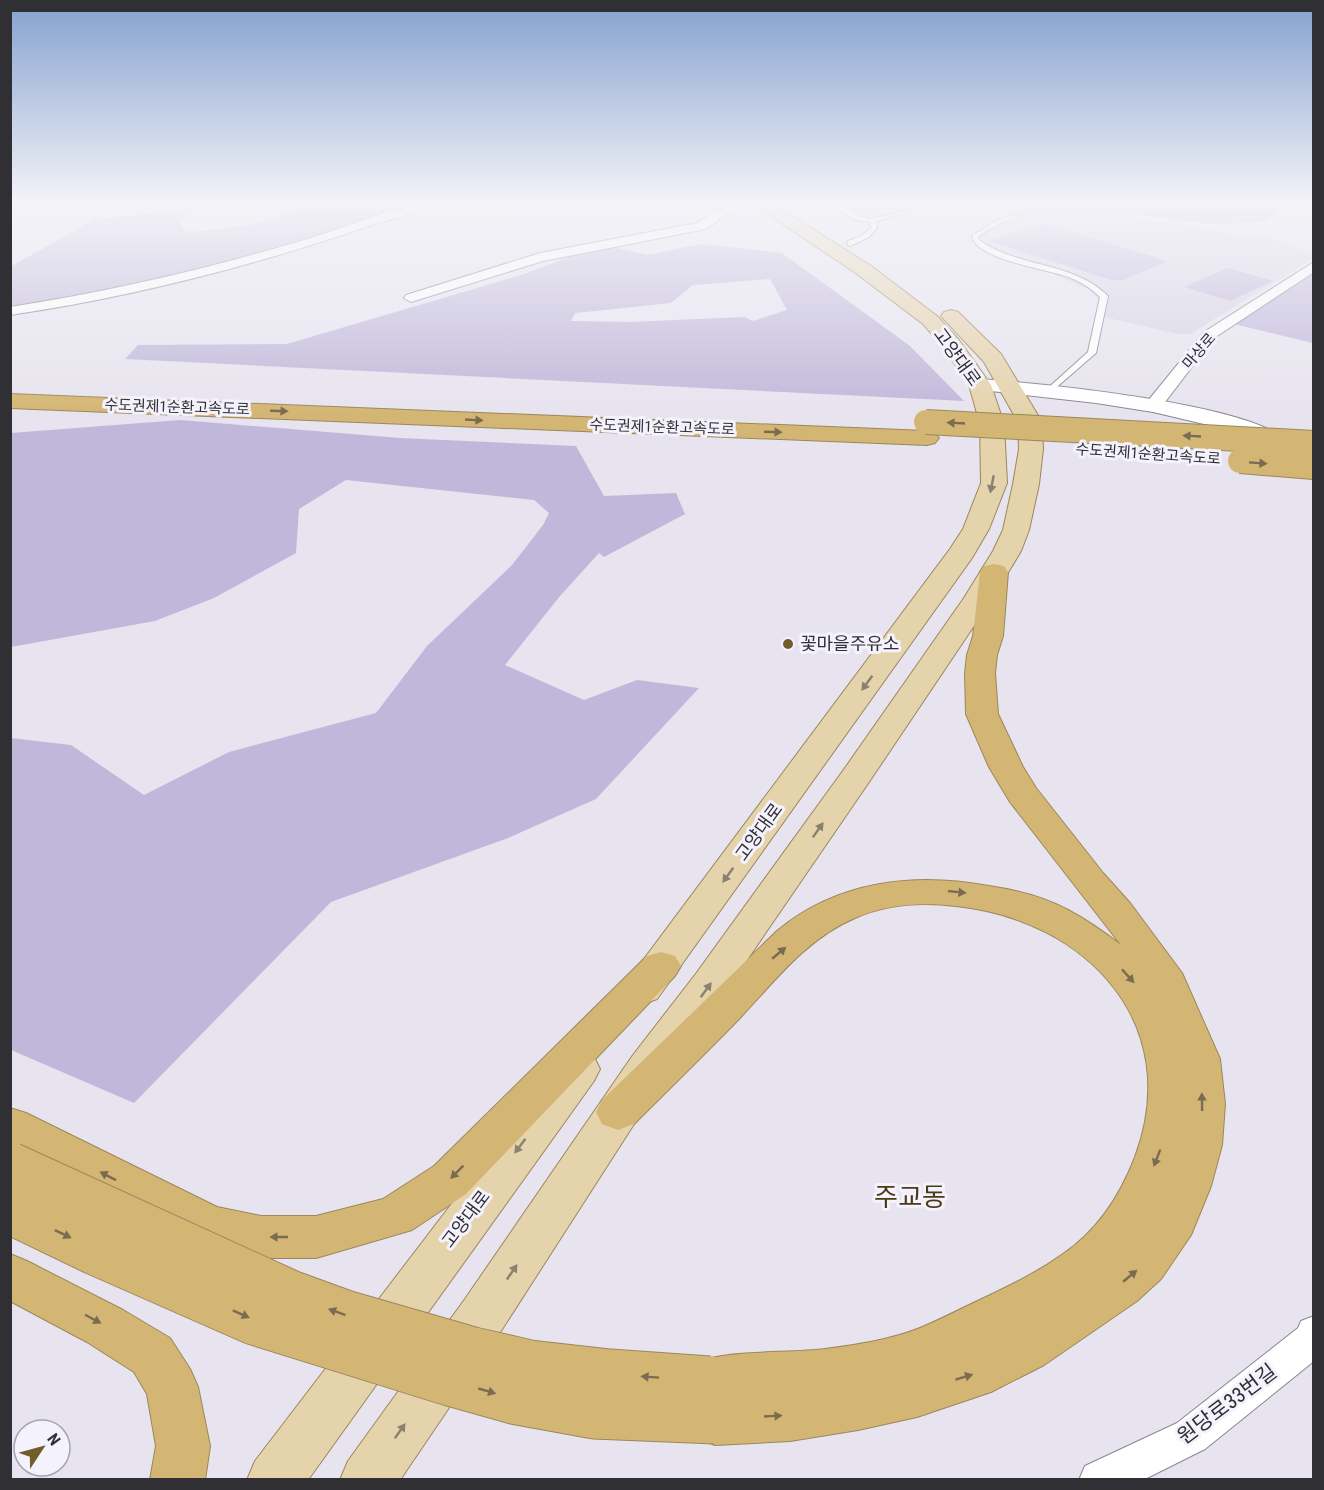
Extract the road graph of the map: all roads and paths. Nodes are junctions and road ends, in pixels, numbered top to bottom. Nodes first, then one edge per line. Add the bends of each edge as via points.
1 (192, 274) edge
2 (488, 274) edge
3 (869, 274) edge
4 (896, 274) edge
5 (1063, 274) edge
6 (1303, 274) edge
7 (411, 298) dead end
8 (10, 311) edge
9 (995, 386) junction
10 (1051, 390) junction
11 (477, 398) dead end
12 (10, 401) edge
13 (1153, 406) junction
14 (200, 408) junction
15 (10, 409) edge
16 (926, 430) junction
17 (1314, 443) edge
18 (1314, 466) edge
19 (1314, 472) edge
20 (994, 572) junction
21 (661, 966) junction
22 (618, 1113) junction
23 (10, 1126) edge
24 (10, 1167) edge
25 (10, 1209) edge
26 (10, 1276) edge
27 (1314, 1333) edge
28 (712, 1400) junction
29 (177, 1479) edge
30 (274, 1479) edge
31 (367, 1479) edge
32 (1099, 1479) edge

1 - 8 street via 70,302
2 - 7 street
3 - 9 main road, 고양대로 via 930,320
4 - 9 main road, 고양대로 via 952,317 993,360
5 - 10 lane via 1095,286 1104,296 1092,353
6 - 13 street, 마상로 via 1209,335
9 - 10 street
9 - 20 main road, 고양대로 via 1030,422 1031,449 1016,530
9 -> 21 main road, 고양대로 via 994,483 976,529
10 - 13 street
11 - 16 highway, 수도권제1순환고속도로
12 - 14 highway, 수도권제1순환고속도로
13 - 19 street via 1256,432 1273,440
14 - 15 highway
14 -> 16 highway, 수도권제1순환고속도로
17 -> 16 highway, 수도권제1순환고속도로, bridge
16 -> 18 highway, 수도권제1순환고속도로, bridge
22 -> 20 main road, 고양대로 via 857,775
28 -> 20 highway via 790,1415 858,1405 973,1375 1036,1342 1144,1264 1174,1221 1188,1186 1200,1145 1203,1104 1199,1059 1162,973 1022,794 982,714 980,673
21 -> 23 highway via 450,1180 395,1216 316,1237 261,1237 211,1226
21 -> 30 main road, 고양대로 via 525,1140
22 -> 28 highway via 800,935 822,918 861,901 891,894 962,892 1021,905 1087,937 1142,992 1161,1033 1171,1072 1170,1116 1161,1150 1145,1190 1124,1226 1095,1258 1045,1293 954,1338 897,1360
31 -> 22 main road, 고양대로
28 -> 24 highway, bridge via 610,1374 530,1365 473,1352 345,1316 290,1295
25 -> 28 highway, bridge via 254,1320 517,1400 594,1414
26 -> 29 highway via 153,1355 172,1387 183,1446
27 - 32 street, 원당로33번길 via 1311,1340 1191,1436

